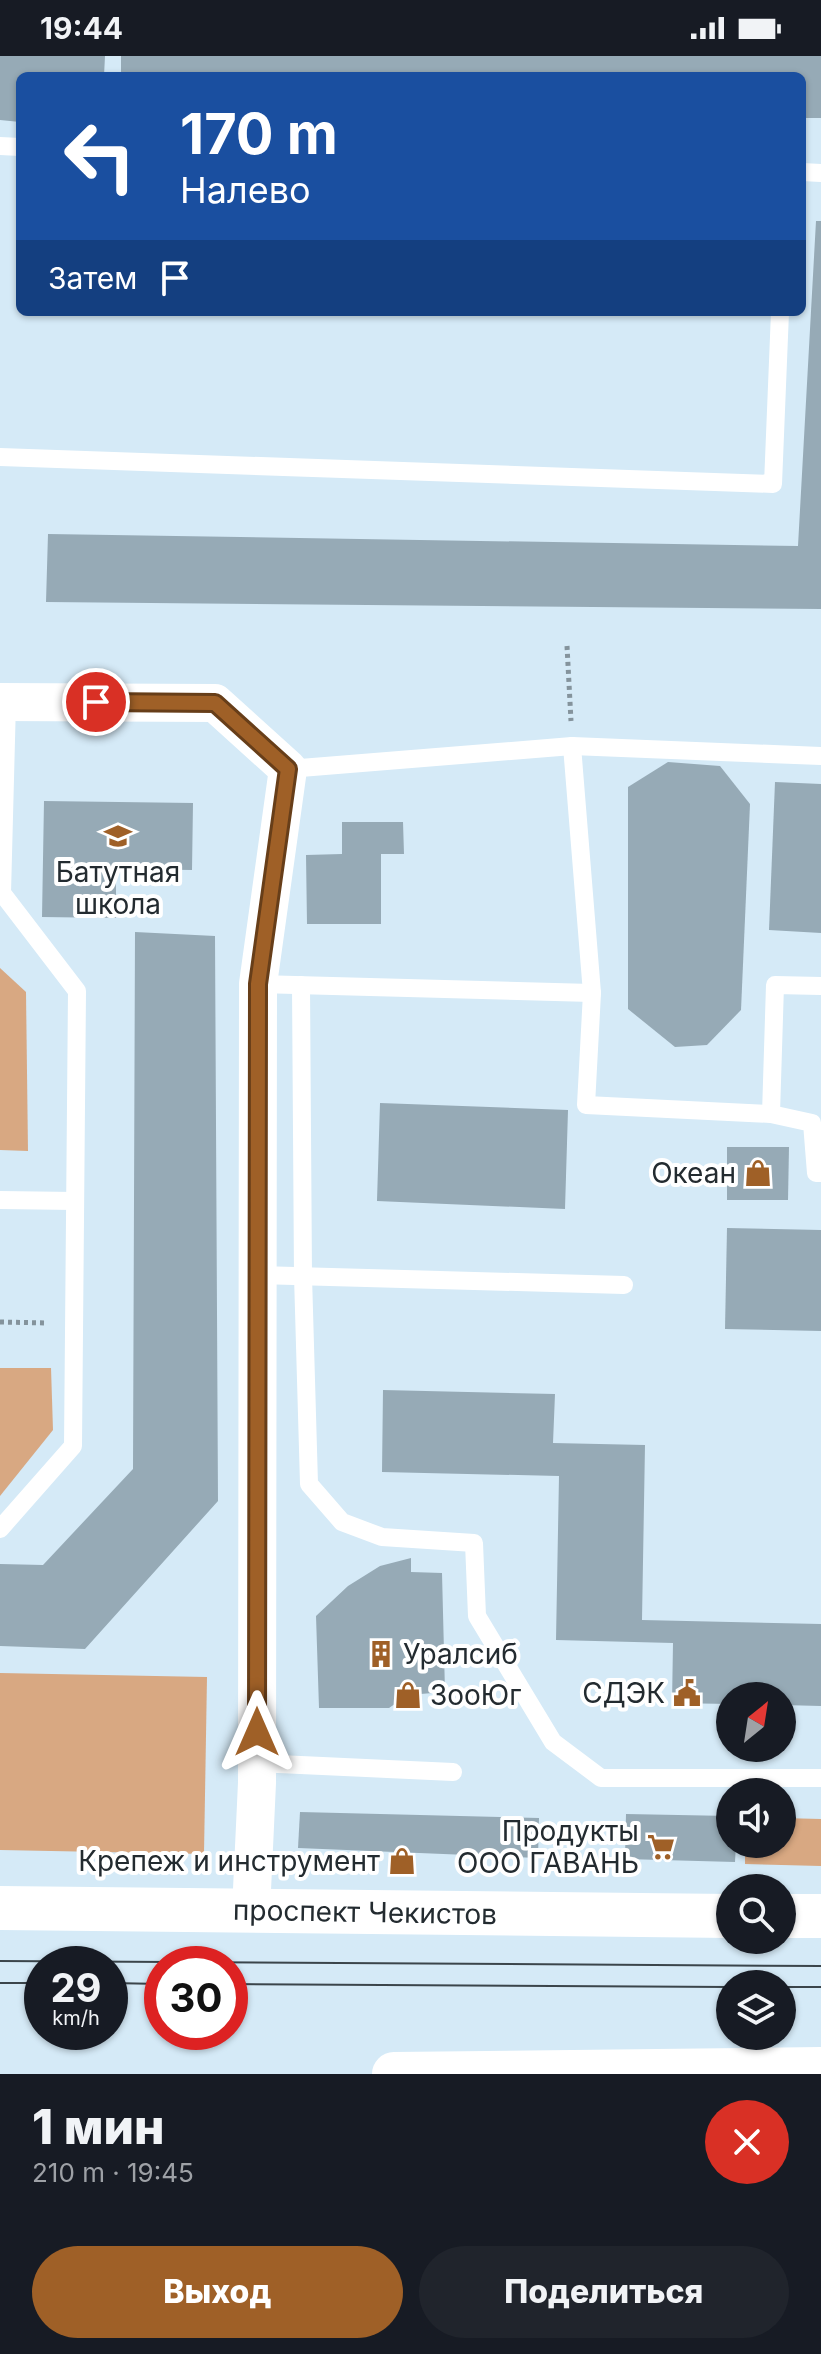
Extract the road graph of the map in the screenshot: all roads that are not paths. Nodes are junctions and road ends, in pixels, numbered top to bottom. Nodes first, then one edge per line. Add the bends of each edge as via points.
1 (780, 316) edge
2 (0, 457) edge
3 (4, 702) edge
4 (572, 746) junction
5 (821, 756) edge
6 (288, 769) junction
7 (258, 984) junction
8 (301, 985) junction
9 (821, 986) edge
10 (592, 993) junction
11 (771, 1114) junction
12 (821, 1173) edge
13 (0, 1200) edge
14 (75, 1201) junction
15 (258, 1275) junction
16 (303, 1276) junction
17 (624, 1285) dead end
18 (0, 1529) edge
19 (257, 1763) junction
20 (453, 1772) dead end
21 (821, 1778) edge
22 (0, 1908) edge
23 (251, 1911) junction
24 (716, 1916) edge
25 (796, 1916) edge
26 (821, 1916) edge
27 (821, 2069) edge
28 (394, 2074) edge

1 - 2 lane via 773,484
3 - 6 street via 215,703
3 - 14 lane via 2,893 77,991
4 - 5 lane
4 - 6 lane
4 - 10 lane
6 - 7 street
7 - 8 lane
7 - 15 street
8 - 10 lane
8 - 16 lane
9 - 11 lane via 775,985
10 - 11 lane via 586,1105
11 - 12 lane via 812,1123 816,1173
13 - 14 lane
14 - 18 lane via 73,1446
15 - 16 lane
15 - 19 street
16 - 17 lane
16 - 21 lane via 309,1484 342,1522 382,1537 474,1543 477,1616 553,1742 601,1778
19 - 20 lane
19 - 23 street
22 - 23 main road, проспект Чекистов
23 - 24 main road, проспект Чекистов
25 - 26 main road
27 - 28 main road

